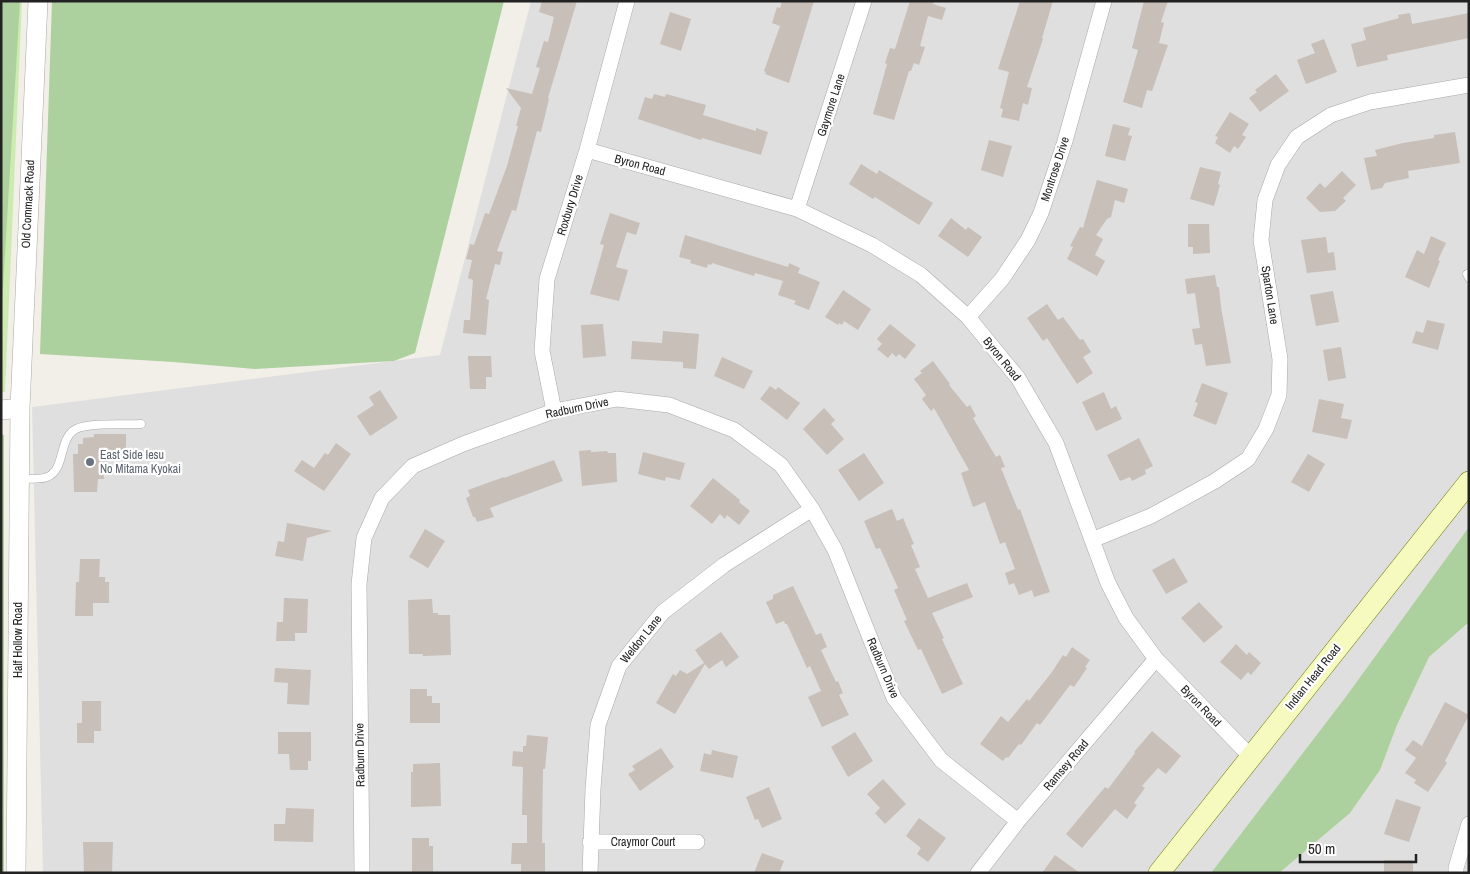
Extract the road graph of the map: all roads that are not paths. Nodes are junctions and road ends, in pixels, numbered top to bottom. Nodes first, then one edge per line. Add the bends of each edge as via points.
1 (38, 1) edge
2 (627, 1) edge
3 (864, 1) edge
4 (1104, 1) edge
5 (1469, 84) edge
6 (587, 150) junction
7 (797, 209) junction
8 (968, 317) junction
9 (10, 409) edge
10 (554, 411) junction
11 (141, 424) dead end
12 (19, 479) junction
13 (1469, 482) edge
14 (812, 509) junction
15 (1092, 540) junction
16 (1156, 659) junction
17 (1250, 756) junction
18 (1018, 821) junction
19 (1469, 824) edge
20 (590, 842) junction
21 (697, 842) dead end
22 (16, 873) edge
23 (362, 873) edge
24 (590, 873) edge
25 (978, 873) edge
26 (1159, 873) edge
27 (1456, 873) edge

1 - 9 street, Old Commack Road
2 - 6 street, Roxbury Drive
3 - 7 street, Gaymore Lane
4 - 8 street, Montrose Drive via 1041,213 1028,240 1002,279
5 - 15 street, Sparton Lane via 1370,102 1331,115 1297,138 1278,165 1265,200 1261,240 1280,359 1279,395 1266,429 1248,458 1216,481 1151,516
6 - 7 street, Byron Road
6 - 10 street, Roxbury Drive via 547,278 542,351
7 - 8 street, Byron Road via 872,245 921,275
8 - 15 street, Byron Road via 1018,378 1056,443
9 - 12 street, Half Hollow Road
10 - 14 street, Radburn Drive via 617,400 669,405 734,430 781,465
10 - 23 street, Radburn Drive via 413,466 382,498 364,538 359,584
11 - 12 lane via 75,429 68,437 55,471 47,478
12 - 22 street, Half Hollow Road
13 - 17 main road, Indian Head Road
14 - 18 street, Radburn Drive via 835,550 894,698 941,760
14 - 20 street, Weldon Lane via 724,565 663,612 619,666 598,725
15 - 16 street, Byron Road via 1108,583 1126,618
16 - 17 street, Byron Road
16 - 18 street, Ramsey Road
17 - 26 main road, Indian Head Road
18 - 25 street, Ramsey Road
19 - 27 street
20 - 21 street, Craymor Court
20 - 24 street, Weldon Lane

